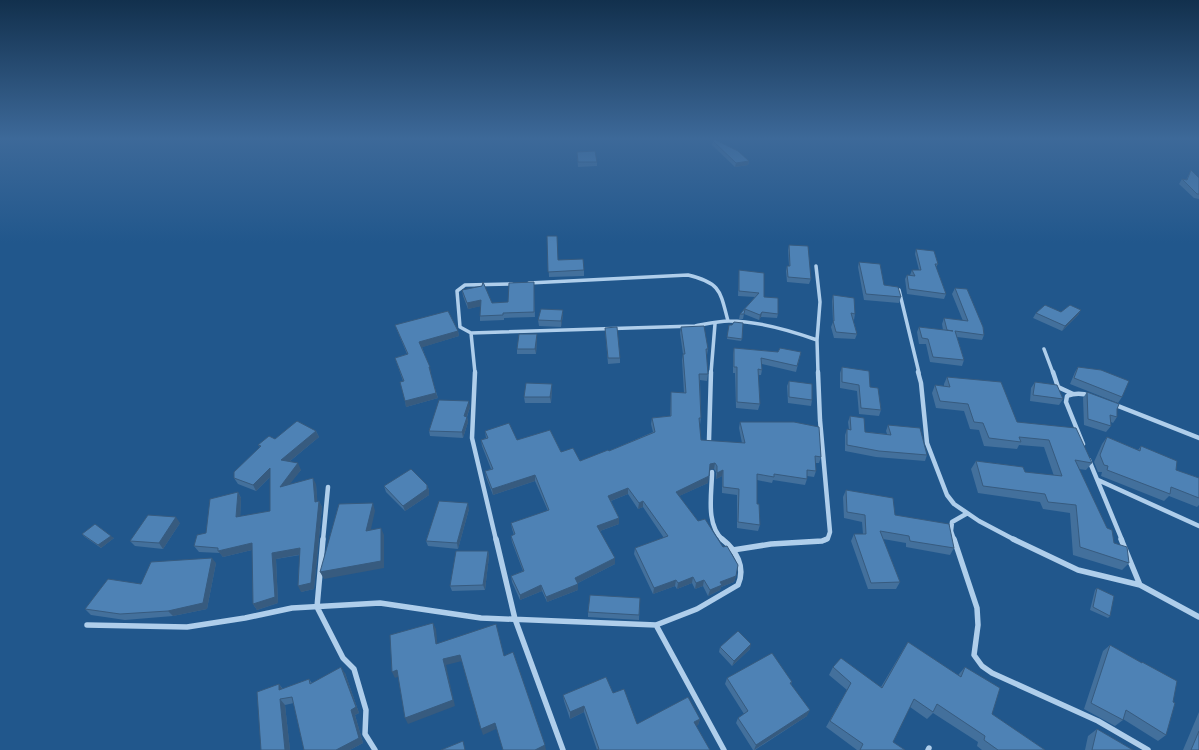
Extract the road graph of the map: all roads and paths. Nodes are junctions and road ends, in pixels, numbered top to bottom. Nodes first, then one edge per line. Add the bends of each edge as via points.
1 (816, 266) dead end
2 (521, 283) edge
3 (513, 284) edge
4 (899, 290) edge
5 (728, 321) junction
6 (715, 324) junction
7 (471, 333) junction
8 (817, 340) junction
9 (1044, 349) dead end
10 (1073, 394) junction
11 (1098, 399) edge
12 (1105, 401) edge
13 (1199, 438) edge
14 (709, 440) edge
15 (712, 472) edge
16 (1098, 480) junction
17 (328, 487) dead end
18 (966, 514) junction
19 (1199, 526) edge
20 (733, 550) junction
21 (1140, 585) junction
22 (318, 606) junction
23 (1199, 617) edge
24 (515, 619) junction
25 (87, 625) dead end
26 (656, 625) junction
27 (375, 750) edge
28 (563, 750) edge
29 (724, 750) edge
30 (1148, 750) edge

1 - 8 street via 820,302
2 - 5 street via 688,275 714,283 719,289
3 - 7 street via 465,285 458,291 459,324
4 - 18 street via 921,383 927,443 947,495
5 - 6 street
5 - 8 street via 757,323
6 - 7 street
6 - 14 street via 711,360
7 - 24 street via 475,374 472,438
8 - 20 street via 820,420 830,516 828,538
9 - 10 street via 1058,387
10 - 11 street via 1084,394
10 - 16 street via 1067,396 1066,402
12 - 13 street
15 - 20 street via 713,525 716,534
16 - 19 street
16 - 21 street
17 - 22 street
18 - 21 street via 1078,570
18 - 30 street via 952,522 951,531 977,608 978,624 974,655 982,666 1098,721
20 - 26 street via 742,579 738,585 697,609
21 - 23 street
22 - 24 street via 380,603 462,616
22 - 25 street via 292,608 187,627
22 - 27 street via 343,658 354,669 366,710 365,734
24 - 26 street
24 - 28 street
26 - 29 street

